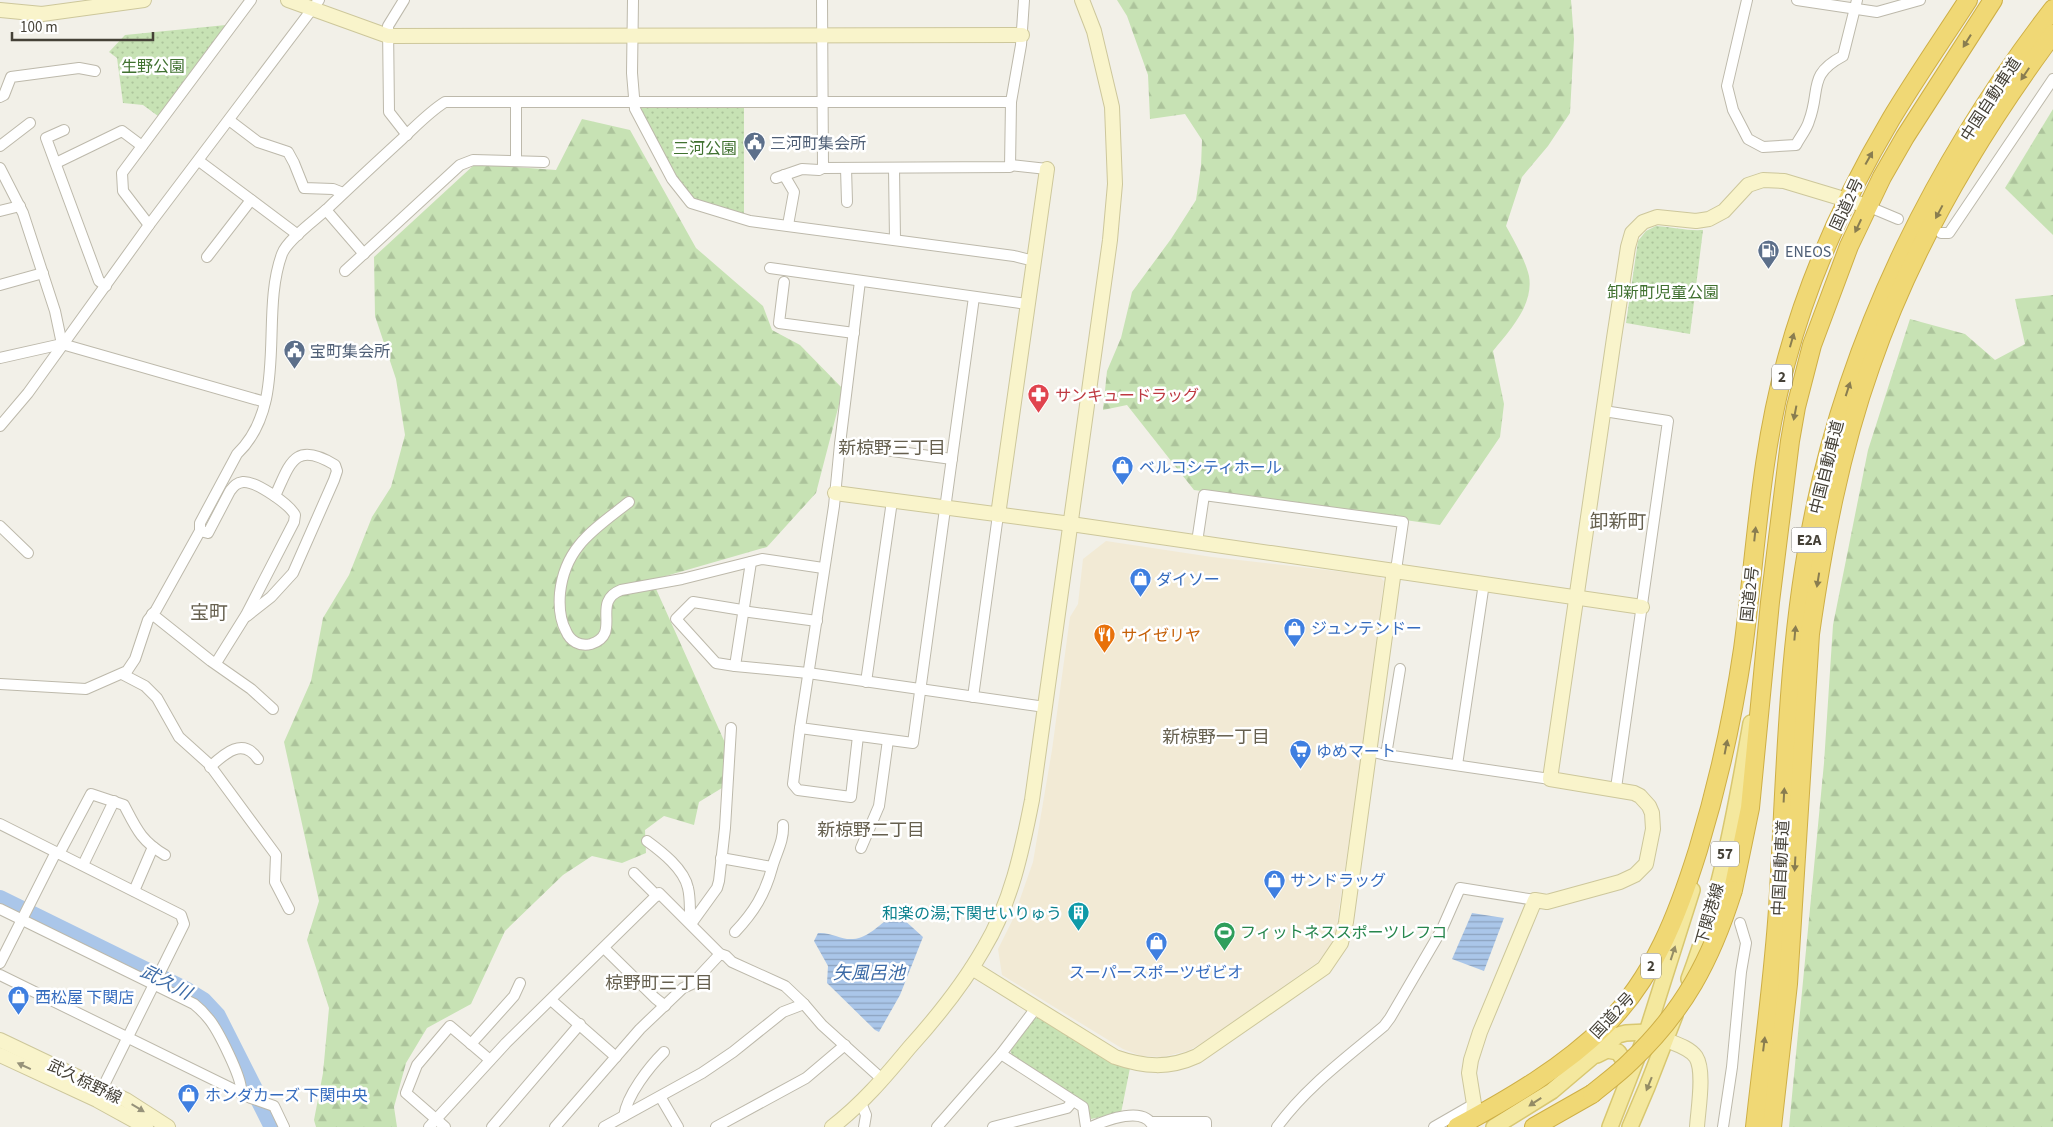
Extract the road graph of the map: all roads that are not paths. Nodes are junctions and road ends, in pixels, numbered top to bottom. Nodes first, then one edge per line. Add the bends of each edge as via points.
1 (144, 0) edge
2 (251, 0) edge
3 (288, 0) edge
4 (404, 0) edge
5 (633, 0) edge
6 (822, 0) edge
7 (1024, 0) edge
8 (1082, 0) edge
9 (1747, 0) edge
10 (1797, 0) edge
11 (1920, 0) edge
12 (1968, 0) edge
13 (1993, 0) edge
14 (316, 5) edge
15 (1856, 5) edge
16 (2053, 9) edge
17 (0, 10) edge
18 (2053, 34) edge
19 (633, 35) junction
20 (821, 35) junction
21 (1022, 35) junction
22 (388, 36) junction
23 (95, 71) dead end
24 (0, 76) edge
25 (2053, 79) edge
26 (0, 97) edge
27 (516, 102) junction
28 (633, 102) junction
29 (822, 102) junction
30 (1011, 102) junction
31 (229, 120) junction
32 (30, 123) dead end
33 (64, 130) dead end
34 (407, 134) junction
35 (0, 146) edge
36 (142, 146) junction
37 (199, 161) junction
38 (516, 161) junction
39 (544, 162) dead end
40 (56, 163) junction
41 (1010, 165) junction
42 (0, 168) edge
43 (823, 168) junction
44 (846, 168) junction
45 (894, 168) junction
46 (1047, 169) joint
47 (343, 193) junction
48 (1848, 199) junction
49 (251, 200) junction
50 (847, 202) dead end
51 (20, 206) junction
52 (1867, 206) junction
53 (326, 210) junction
54 (0, 211) edge
55 (1898, 219) dead end
56 (149, 225) junction
57 (788, 225) junction
58 (1941, 233) dead end
59 (298, 235) junction
60 (895, 240) junction
61 (364, 254) junction
62 (207, 257) dead end
63 (1034, 260) junction
64 (770, 268) dead end
65 (345, 271) dead end
66 (43, 273) junction
67 (860, 281) junction
68 (784, 282) dead end
69 (0, 284) edge
70 (106, 286) junction
71 (974, 297) junction
72 (1027, 304) junction
73 (854, 333) junction
74 (62, 344) junction
75 (0, 357) edge
76 (265, 402) junction
77 (1604, 411) junction
78 (0, 426) edge
79 (840, 444) junction
80 (952, 460) junction
81 (835, 493) junction
82 (275, 496) junction
83 (892, 501) junction
84 (629, 502) dead end
85 (945, 508) junction
86 (998, 515) junction
87 (1071, 524) junction
88 (0, 526) edge
89 (200, 531) junction
90 (1197, 542) junction
91 (28, 554) dead end
92 (751, 562) junction
93 (824, 568) junction
94 (1395, 570) junction
95 (1484, 583) junction
96 (1577, 597) junction
97 (1642, 607) junction
98 (742, 611) junction
99 (152, 614) junction
100 (245, 618) junction
101 (817, 621) junction
102 (1764, 662) junction
103 (216, 663) junction
104 (735, 666) junction
105 (1400, 669) dead end
106 (808, 673) junction
107 (122, 674) junction
108 (866, 682) junction
109 (0, 684) edge
110 (920, 690) junction
111 (974, 697) junction
112 (1045, 707) junction
113 (273, 709) dead end
114 (731, 728) dead end
115 (800, 728) junction
116 (858, 736) junction
117 (888, 740) junction
118 (1369, 751) junction
119 (1386, 755) junction
120 (258, 759) dead end
121 (1457, 765) junction
122 (210, 767) junction
123 (1550, 779) junction
124 (1616, 788) junction
125 (1715, 794) junction
126 (114, 802) junction
127 (0, 824) edge
128 (783, 826) dead end
129 (647, 841) dead end
130 (153, 848) junction
131 (861, 848) dead end
132 (58, 853) junction
133 (165, 855) dead end
134 (721, 858) junction
135 (83, 866) junction
136 (772, 867) junction
137 (634, 873) dead end
138 (134, 891) junction
139 (656, 896) junction
140 (1535, 900) junction
141 (0, 909) edge
142 (289, 909) dead end
143 (23, 918) junction
144 (691, 924) junction
145 (1740, 924) dead end
146 (735, 932) dead end
147 (604, 948) junction
148 (720, 954) junction
149 (0, 963) edge
150 (972, 968) junction
151 (0, 975) edge
152 (155, 983) junction
153 (520, 983) dead end
154 (551, 1000) junction
155 (804, 1004) junction
156 (665, 1006) junction
157 (1036, 1008) junction
158 (580, 1024) junction
159 (1647, 1032) junction
160 (128, 1037) junction
161 (0, 1040) edge
162 (1666, 1040) junction
163 (471, 1044) junction
164 (845, 1045) junction
165 (664, 1052) dead end
166 (1001, 1054) junction
167 (616, 1057) junction
168 (1, 1058) edge
169 (1591, 1059) junction
170 (490, 1060) junction
171 (1762, 1067) junction
172 (883, 1080) junction
173 (1628, 1082) junction
174 (102, 1089) junction
175 (241, 1092) junction
176 (1514, 1095) junction
177 (661, 1098) junction
178 (1073, 1101) junction
179 (862, 1103) junction
180 (624, 1116) junction
181 (1477, 1117) edge
182 (432, 1123) edge
183 (1153, 1125) edge
184 (146, 1127) edge
185 (168, 1127) edge
186 (284, 1127) edge
187 (445, 1127) edge
188 (492, 1127) edge
189 (555, 1127) edge
190 (604, 1127) edge
191 (678, 1127) edge
192 (716, 1127) edge
193 (832, 1127) edge
194 (864, 1127) edge
195 (937, 1127) edge
196 (993, 1127) edge
197 (1086, 1127) edge
198 (1092, 1127) edge
199 (1206, 1127) edge
200 (1277, 1127) edge
201 (1434, 1127) edge
202 (1457, 1127) edge
203 (1494, 1127) edge
204 (1534, 1127) edge
205 (1610, 1127) edge
206 (1630, 1127) edge
207 (1697, 1127) edge
208 (1723, 1127) edge
209 (1748, 1127) edge
210 (1755, 1127) edge
211 (1772, 1127) edge

1 - 17 street via 42,14
2 - 36 street
3 - 14 street
4 - 22 street via 390,20
5 - 19 street
6 - 20 street
7 - 21 street
8 - 87 street via 1096,38 1112,107 1115,184 1109,250
9 - 15 street via 1727,86 1733,110 1748,139 1762,147 1796,145 1809,121 1818,77 1829,64 1843,56
10 - 15 street
11 - 15 street via 1877,12
48 -> 12 highway, 国道2号 / 2 via 1892,117
13 -> 52 highway, 国道2号 / 2 via 1905,137
14 - 22 street
14 - 31 street
171 -> 16 highway, 中国自動車道 / E2A via 1774,969 1796,623 1824,467 1871,321 1914,226 1970,127
18 -> 211 highway, 中国自動車道 / E2A via 1984,135 1927,236 1871,364 1839,475 1819,568 1810,634 1789,974
19 - 20 street
19 - 22 street
19 - 28 street
20 - 21 street
20 - 29 street
21 - 30 street
22 - 34 street via 389,112
23 - 26 street via 79,68 11,77
24 - 26 street via 4,77
25 - 58 street via 1949,233
27 - 28 street
27 - 34 street via 445,102
27 - 38 street
28 - 29 street
28 - 57 street via 672,179 691,204 750,220
29 - 30 street
29 - 43 street
30 - 41 street
31 - 37 street
31 - 47 street via 258,142 288,152 304,188 333,189
32 - 35 street
33 - 40 street via 46,138
34 - 47 street
36 - 40 street via 122,131
36 - 56 street via 122,173 121,180 123,191
37 - 49 street
37 - 56 street
38 - 39 street
38 - 61 street via 473,160 460,165
40 - 70 street via 99,280
41 - 45 street
41 - 46 street
42 - 51 street
43 - 44 street
43 - 57 street via 802,169 780,176 794,192
44 - 45 street
44 - 50 street
45 - 60 street
46 - 63 street
47 - 53 street
48 - 52 street
48 - 77 street via 1784,181 1763,180 1748,185 1724,211 1709,219 1657,217 1649,218 1636,227 1628,248
125 -> 48 highway, 国道2号 / 2 via 1743,649 1763,476 1778,396 1806,296
49 - 59 street
49 - 62 street
51 - 54 street
51 - 66 street
52 - 55 street
52 -> 102 highway, 国道2号 / 2 via 1821,317 1804,371 1782,497
53 - 59 street
53 - 61 street
56 - 70 street
57 - 60 street
59 - 76 street via 283,251 275,279 272,352
60 - 63 street
61 - 65 street
63 - 72 street
64 - 67 street
66 - 69 street
66 - 74 street
67 - 71 street
67 - 73 street
68 - 73 street via 779,323
70 - 74 street
71 - 72 street
71 - 80 street
72 - 86 street
73 - 79 street
74 - 75 street
74 - 76 street
74 - 78 street
76 - 89 street via 254,431 237,454 200,523
77 - 96 street
77 - 97 street via 1668,421
79 - 80 street
79 - 81 street
80 - 85 street
81 - 83 street
81 - 93 street
82 - 89 street via 251,484 238,483 230,491 208,533
82 - 100 street via 291,509 295,518
82 - 100 street via 292,462 299,456 307,454 335,465 334,480 293,573 254,613
83 - 85 street
83 - 108 street
84 - 92 street via 576,546 567,564 559,600 563,626 568,636 580,644 592,644 603,636 608,627 607,601 614,593
85 - 86 street
85 - 110 street
86 - 87 street
86 - 111 street
87 - 90 street
87 - 112 street
88 - 91 street
89 - 99 street
90 - 94 street
90 - 94 street via 1204,495 1403,522
92 - 93 street via 762,560
92 - 98 street
93 - 101 street
94 - 95 street
94 - 118 street
95 - 96 street
95 - 121 street
96 - 97 street
96 - 123 street
97 - 124 street
98 - 101 street
98 - 104 street
98 - 104 street via 693,602 676,619 716,664
99 - 103 street
99 - 107 street via 132,665
100 - 103 street
101 - 106 street
102 - 162 main road, 下関港線 / 57 via 1717,889 1695,962
102 - 204 highway, 国道2号 / 2, bridge via 1750,808 1733,890 1707,961 1680,1005 1629,1064 1592,1094
103 - 113 street
104 - 106 street
105 - 119 street
106 - 108 street
106 - 115 street
107 - 109 street via 86,689
107 - 122 street via 153,694 178,737
108 - 110 street
110 - 111 street
110 - 117 street via 913,743
111 - 112 street
112 - 150 street via 1032,800 1019,861 999,919
114 - 134 street
115 - 116 street
115 - 116 street via 793,784 798,790 850,797
116 - 117 street
117 - 131 street via 879,806
118 - 119 street
118 - 157 street via 1344,933 1336,953 1324,968 1198,1056 1165,1066 1141,1065 1115,1057
119 - 121 street
120 - 122 street via 254,752 243,748 230,751
121 - 123 street
122 - 142 street via 276,855 275,882
123 - 124 street
124 - 140 street via 1640,796 1652,813 1651,842 1642,869 1620,882 1547,902
159 -> 125 main road, 下関港線 / 57 via 1687,909
125 - 176 highway, 国道2号 / 2 via 1682,899 1663,946 1649,970 1606,1025 1572,1055
126 - 130 street via 124,805 134,826
126 - 132 street via 91,794
126 - 135 street
127 - 132 street
128 - 136 street via 782,840
129 - 144 street via 680,870 689,890
130 - 133 street
130 - 138 street
132 - 135 street
132 - 143 street
134 - 136 street
134 - 144 street via 717,888
135 - 138 street
136 - 146 street via 760,902
137 - 139 street
138 - 152 street via 181,915 184,924
139 - 144 street via 659,893
139 - 147 street
140 - 181 street via 1475,1045 1469,1073
140 - 200 street via 1460,888 1442,929 1384,1026 1310,1089
141 - 143 street
143 - 149 street
143 - 152 street
144 - 148 street
145 - 208 street via 1746,943
147 - 154 street
147 - 156 street
148 - 155 street via 785,986
148 - 156 street via 692,984 683,988
150 - 157 street
150 - 172 street via 945,1007
151 - 160 street
152 - 160 street
152 - 175 street via 194,1004 208,1017 232,1061 242,1086
153 - 163 street via 514,996
154 - 158 street
154 - 170 street
155 - 164 street
155 - 177 street via 783,1012 722,1060
156 - 167 street
157 - 166 street
158 - 167 street
158 - 188 street
159 - 162 main road
159 - 169 main road via 1618,1035
159 - 173 main road, 下関港線 / 57
159 - 176 main road via 1629,1026 1616,1029 1548,1080
160 - 174 street
160 - 175 street
161 - 174 street, 武久椋野線
162 -> 206 main road, 下関港線 / 57
162 - 207 street via 1692,1053 1698,1061
163 - 170 street
163 - 182 street via 450,1026 416,1065 406,1093
164 - 172 street
164 - 192 street via 806,1078
165 - 180 street via 651,1065 626,1106
166 - 178 street
166 - 195 street
167 - 189 street
184 -> 168 street, 武久椋野線 via 98,1100
169 - 173 main road via 1608,1050 1618,1052 1625,1062
169 -> 203 main road via 1552,1091
170 - 182 street
171 - 209 highway
171 - 210 highway, 中国自動車道 / E2A
172 - 179 street
173 - 205 main road, 下関港線 / 57
174 -> 185 street, 武久椋野線
175 - 186 street via 274,1106
176 - 181 highway, 国道2号 / 2
177 - 180 street
177 - 191 street
178 - 196 street via 1067,1108
178 - 197 street via 1083,1107
179 - 193 street
179 - 194 street via 866,1115
180 - 190 street
181 - 201 street
181 - 202 highway, 国道2号 / 2
182 - 187 street
183 - 198 street via 1145,1118 1130,1115
183 - 199 street via 1206,1122

